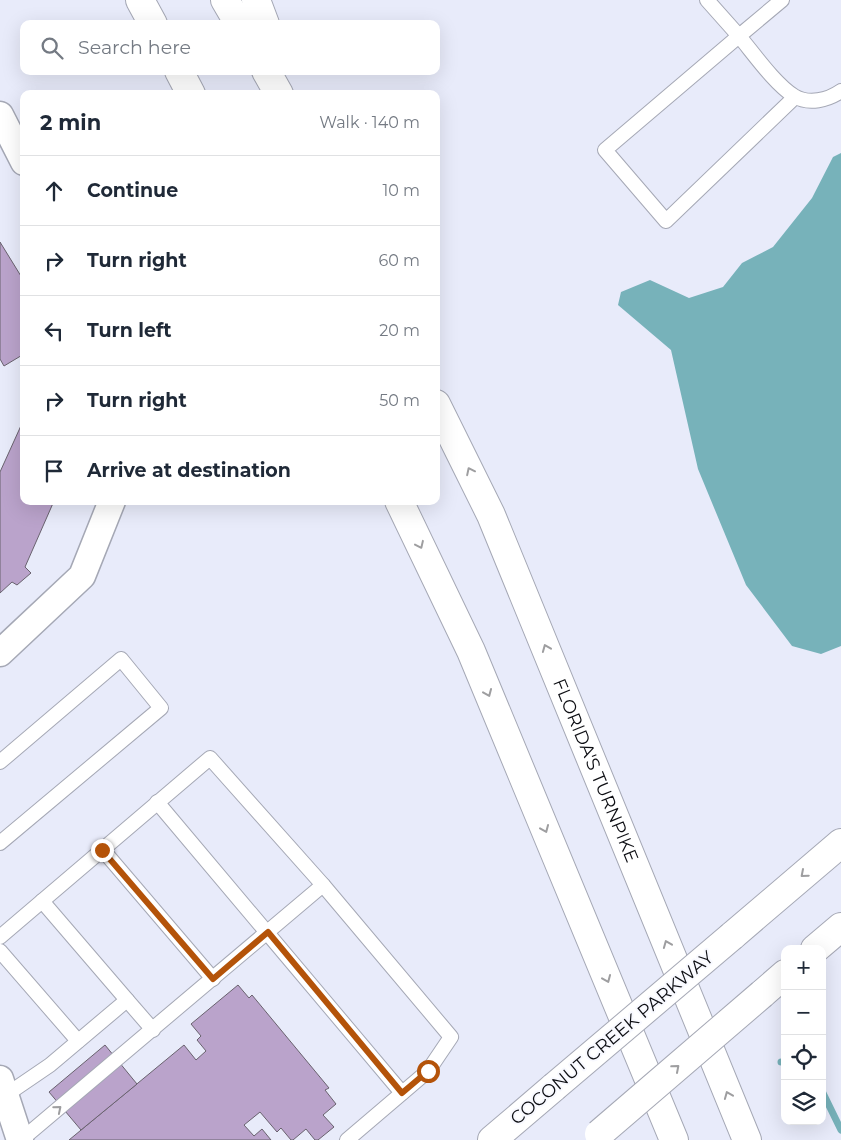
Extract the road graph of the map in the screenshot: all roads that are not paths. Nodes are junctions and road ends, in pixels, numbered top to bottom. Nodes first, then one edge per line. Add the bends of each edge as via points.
1 (140, 0) edge
2 (225, 0) edge
3 (256, 0) edge
4 (707, 0) edge
5 (782, 0) edge
6 (152, 20) edge
7 (237, 20) edge
8 (264, 20) edge
9 (739, 36) junction
10 (181, 75) edge
11 (268, 75) edge
12 (283, 75) edge
13 (189, 90) edge
14 (278, 90) edge
15 (289, 90) edge
16 (841, 91) edge
17 (795, 97) junction
18 (0, 115) edge
19 (20, 154) edge
20 (440, 412) edge
21 (110, 505) edge
22 (402, 505) edge
23 (0, 653) edge
24 (0, 762) edge
25 (157, 802) junction
26 (841, 842) edge
27 (0, 843) edge
28 (102, 850) junction
29 (323, 885) junction
30 (42, 901) junction
31 (841, 927) edge
32 (268, 932) junction
33 (0, 937) edge
34 (820, 945) edge
35 (0, 951) edge
36 (781, 977) edge
37 (213, 979) junction
38 (126, 1000) junction
39 (153, 1030) junction
40 (78, 1041) junction
41 (3, 1087) edge
42 (402, 1093) junction
43 (595, 1137) edge
44 (20, 1140) edge
45 (347, 1140) edge
46 (492, 1140) edge
47 (674, 1140) edge
48 (747, 1140) edge

1 - 6 main road
2 - 7 main road
3 - 8 main road
4 - 9 lane
5 - 9 lane
9 - 17 lane
9 - 17 lane via 605,150 666,221
10 - 13 main road
11 - 14 main road
12 - 15 main road
16 - 17 lane via 814,102
18 - 19 street
48 -> 20 main road, FLORIDA'S TURNPIKE via 491,515
21 - 23 street via 82,576
22 -> 47 main road via 471,651
24 - 27 lane via 122,659 161,708
25 - 28 lane
25 - 29 lane via 210,758
25 - 32 lane
26 -> 46 main road, COCONUT CREEK PARKWAY, bridge
28 - 30 lane
28 - 37 lane
29 - 32 lane
29 - 42 lane via 450,1037 428,1071
30 - 33 lane
30 - 38 lane
31 - 34 main road
32 - 37 lane
32 - 42 lane
35 - 40 lane
43 -> 36 main road, bridge
37 - 39 lane
38 - 39 lane
38 - 40 lane
44 -> 39 lane
40 - 41 lane via 50,1065
41 - 44 street
42 - 45 lane

